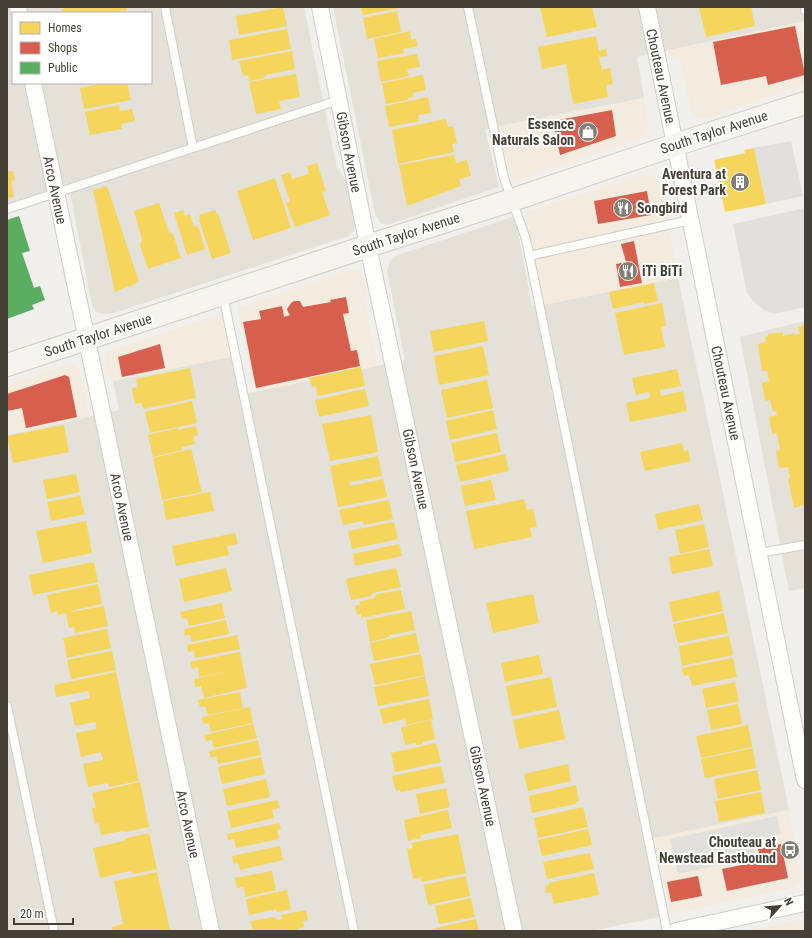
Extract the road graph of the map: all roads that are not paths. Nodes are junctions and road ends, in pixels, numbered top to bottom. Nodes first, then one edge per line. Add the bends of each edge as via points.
1 (165, 7) edge
2 (320, 7) edge
3 (468, 7) edge
4 (647, 7) edge
5 (804, 7) edge
6 (805, 10) edge
7 (33, 84) edge
8 (339, 100) junction
9 (805, 103) edge
10 (675, 145) junction
11 (193, 148) junction
12 (56, 193) junction
13 (512, 200) junction
14 (7, 209) edge
15 (690, 220) junction
16 (368, 246) junction
17 (529, 256) junction
18 (223, 294) junction
19 (86, 339) junction
20 (7, 365) edge
21 (805, 545) edge
22 (759, 553) junction
23 (7, 706) edge
24 (805, 780) edge
25 (805, 902) edge
26 (54, 931) edge
27 (211, 931) edge
28 (354, 931) edge
29 (514, 931) edge
30 (667, 931) edge
31 (676, 931) edge

1 - 11 lane
2 - 8 street, Gibson Avenue
3 - 13 lane via 504,178
4 - 10 street, Chouteau Avenue
5 - 6 lane
7 - 12 street, Arco Avenue
8 - 11 lane
8 - 16 street, Gibson Avenue
9 - 10 street, South Taylor Avenue
10 - 13 street, South Taylor Avenue
10 - 15 street, Chouteau Avenue
11 - 12 lane
12 - 14 lane
12 - 19 street, Arco Avenue
13 - 16 street, South Taylor Avenue
13 - 17 lane via 526,239
15 - 17 lane
15 - 22 street, Chouteau Avenue
16 - 18 street, South Taylor Avenue
16 - 29 street, Gibson Avenue
17 - 30 lane
18 - 19 street, South Taylor Avenue
18 - 28 lane
19 - 20 street, South Taylor Avenue
19 - 27 street, Arco Avenue
21 - 22 lane
22 - 24 street, Chouteau Avenue
23 - 26 lane
25 - 31 street

